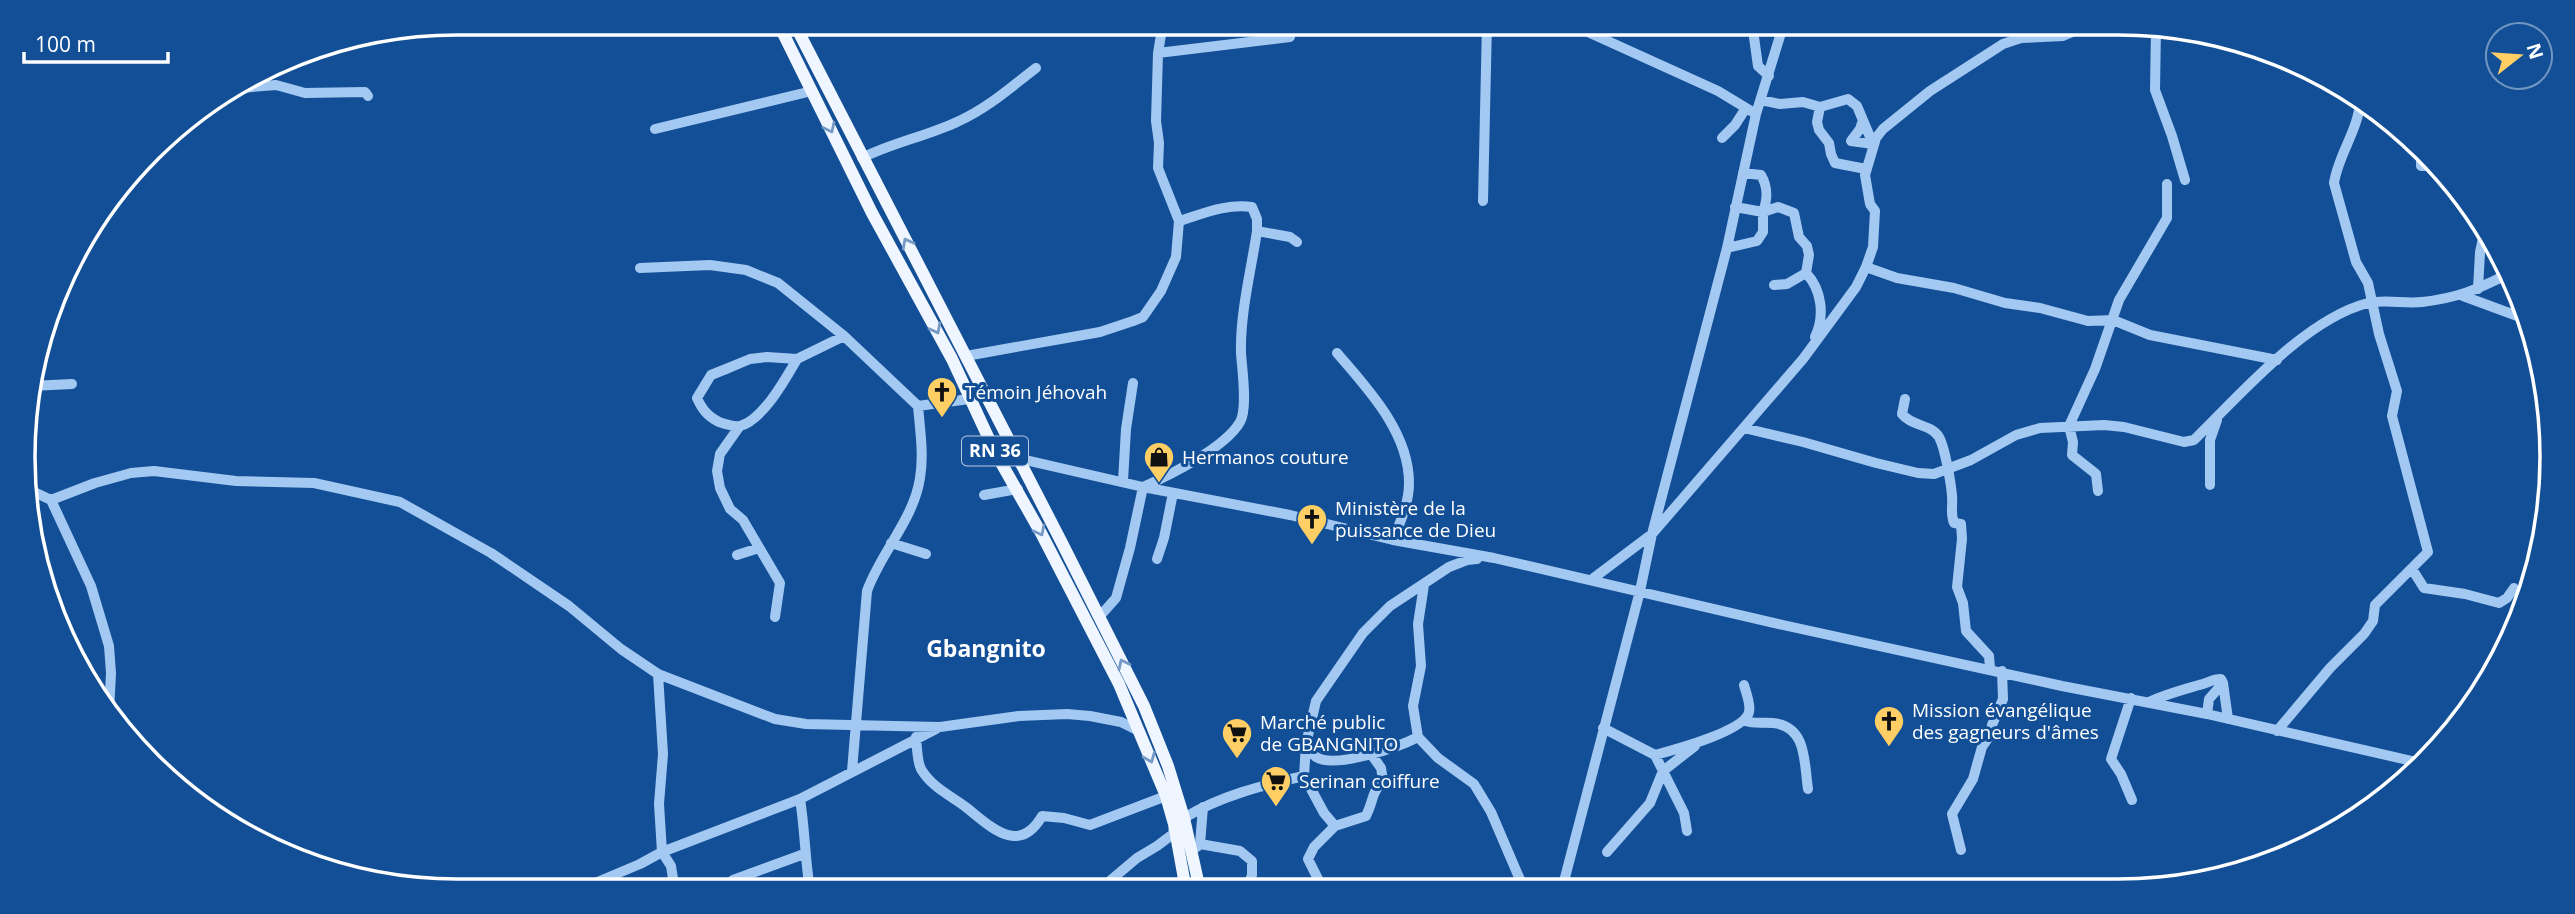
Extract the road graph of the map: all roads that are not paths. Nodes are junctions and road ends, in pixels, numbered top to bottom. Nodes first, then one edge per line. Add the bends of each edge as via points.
1 (784, 35) edge
2 (800, 35) edge
3 (1161, 35) edge
4 (1487, 35) edge
5 (1594, 35) edge
6 (1754, 35) edge
7 (1781, 35) edge
8 (2065, 35) edge
9 (1290, 37) dead end
10 (2156, 37) edge
11 (1158, 53) junction
12 (1036, 68) dead end
13 (1769, 76) junction
14 (256, 87) edge
15 (812, 91) junction
16 (368, 96) dead end
17 (1761, 100) junction
18 (1820, 107) junction
19 (1746, 108) junction
20 (2358, 110) edge
21 (1756, 114) junction
22 (1863, 120) junction
23 (655, 129) dead end
24 (1722, 138) dead end
25 (1873, 144) junction
26 (862, 158) junction
27 (1866, 169) junction
28 (1743, 173) junction
29 (2185, 180) dead end
30 (2167, 184) dead end
31 (1483, 201) dead end
32 (1735, 207) junction
33 (1763, 212) junction
34 (1179, 221) junction
35 (1257, 231) junction
36 (1297, 242) dead end
37 (2482, 244) edge
38 (1727, 248) junction
39 (1866, 267) junction
40 (640, 268) dead end
41 (1806, 273) junction
42 (2500, 278) edge
43 (1774, 285) dead end
44 (2479, 289) junction
45 (2463, 296) junction
46 (2372, 302) junction
47 (1843, 305) junction
48 (2516, 315) edge
49 (1821, 319) junction
50 (2113, 320) junction
51 (844, 337) junction
52 (1337, 352) dead end
53 (966, 356) junction
54 (797, 359) junction
55 (1803, 359) junction
56 (2277, 360) junction
57 (1133, 383) dead end
58 (72, 384) dead end
59 (41, 385) edge
60 (969, 399) junction
61 (1905, 399) dead end
62 (918, 407) junction
63 (2218, 416) junction
64 (738, 426) junction
65 (2069, 426) junction
66 (1744, 428) junction
67 (1017, 458) junction
68 (1040, 465) junction
69 (1947, 469) junction
70 (1028, 478) junction
71 (1123, 481) junction
72 (2210, 485) dead end
73 (1143, 487) junction
74 (1018, 489) junction
75 (2098, 491) dead end
76 (37, 493) edge
77 (1172, 493) junction
78 (984, 495) dead end
79 (51, 500) junction
80 (1652, 534) junction
81 (1393, 540) junction
82 (891, 543) junction
83 (759, 548) junction
84 (926, 554) dead end
85 (737, 555) dead end
86 (1493, 558) junction
87 (1157, 559) dead end
88 (2412, 569) junction
89 (1591, 580) junction
90 (1424, 585) junction
91 (2514, 588) dead end
92 (1640, 591) junction
93 (1100, 616) junction
94 (775, 617) dead end
95 (1990, 668) junction
96 (2003, 671) junction
97 (658, 674) junction
98 (2223, 683) junction
99 (1744, 685) dead end
100 (110, 696) edge
101 (2131, 698) junction
102 (2149, 702) junction
103 (2207, 714) junction
104 (2228, 719) junction
105 (1745, 721) junction
106 (855, 724) junction
107 (940, 727) junction
108 (1603, 728) junction
109 (2277, 731) junction
110 (1139, 732) junction
111 (916, 737) junction
112 (1418, 737) junction
113 (1701, 742) junction
114 (1306, 744) junction
115 (1371, 754) junction
116 (1655, 755) junction
117 (2410, 761) edge
118 (852, 771) junction
119 (1663, 771) junction
120 (1304, 776) junction
121 (1808, 789) dead end
122 (1166, 796) junction
123 (800, 799) junction
124 (2132, 800) dead end
125 (1203, 807) junction
126 (1179, 821) junction
127 (1335, 826) junction
128 (1687, 831) dead end
129 (1196, 848) junction
130 (1961, 850) dead end
131 (662, 852) junction
132 (1607, 852) dead end
133 (804, 854) junction
134 (604, 879) edge
135 (673, 879) edge
136 (736, 879) edge
137 (808, 879) edge
138 (1112, 879) edge
139 (1185, 879) edge
140 (1199, 879) edge
141 (1250, 879) edge
142 (1318, 879) edge
143 (1520, 879) edge
144 (1565, 879) edge

1 - 15 main road, RN 36
2 - 26 main road, RN 36
3 - 11 street
4 - 31 street
5 - 19 street
6 - 13 street via 1759,66
7 - 13 street
8 - 25 street via 2003,44 1930,92 1883,129
9 - 11 street
10 - 29 street via 2155,90
11 - 34 street via 1158,168
12 - 26 street via 956,123
13 - 17 street
14 - 16 street via 276,85 305,93 365,92
15 - 23 street
15 -> 60 main road, RN 36
17 - 18 street
17 - 21 street
18 - 22 street via 1848,99
18 - 27 street via 1819,130 1835,163
19 - 21 street
19 - 24 street
20 - 46 street via 2334,183
21 - 28 street
22 - 25 street
22 - 25 street via 1851,141
25 - 27 street
53 -> 26 main road, RN 36
27 - 39 street via 1875,211 1873,247
28 - 32 street
28 - 33 street via 1761,175 1766,184
30 - 50 street via 2167,218 2119,299
32 - 33 street
32 - 38 street
33 - 38 street via 1763,232 1757,242
33 - 41 street via 1778,208 1794,213 1809,255
34 - 35 street via 1215,209 1244,206 1255,209
34 - 53 street via 1176,257 1143,317 1100,332
35 - 36 street
35 - 73 street via 1242,323 1242,421 1187,466
37 - 44 street
38 - 80 street
39 - 47 street
39 - 50 street via 2088,321
40 - 51 street via 710,265 746,270 778,283
41 - 43 street via 1787,284
41 - 49 street via 1813,281
42 - 44 street
44 - 45 street
45 - 46 street
45 - 48 street
46 - 56 street via 2328,320
46 - 88 street via 2397,391 2392,416 2428,552
47 - 49 street
47 - 55 street
49 - 55 street
50 - 56 street via 2150,335
50 - 65 street
51 - 54 street
51 - 62 street
52 - 81 street via 1385,412 1407,462 1406,508
53 - 67 main road, RN 36
54 - 64 street via 770,400
54 - 64 street via 750,359 711,375 697,398 702,410 718,421
55 - 66 street
56 - 63 street
57 - 71 street
58 - 59 street
60 - 62 street
60 - 74 main road, RN 36
61 - 69 street via 1902,414 1938,435
62 - 82 street via 920,478
63 - 65 street via 2194,440 2184,442 2124,427
63 - 72 street via 2210,440
64 - 83 street via 720,454 717,471 730,509 743,520
65 - 69 street via 2016,435
65 - 75 street via 2072,455 2096,474
66 - 69 street via 1918,473
66 - 80 street
67 - 68 street
67 - 70 main road, RN 36
68 - 70 street
68 - 71 street
69 - 95 street via 1950,511 1954,523 1961,524 1957,587 1966,631 1989,656
70 - 93 main road, RN 36
71 - 73 street
73 - 77 street
73 - 93 street via 1116,598
74 - 78 street
74 -> 110 main road, RN 36
76 - 79 street
77 - 81 street
77 - 87 street
79 - 97 street via 94,483 154,471 236,481 314,483 400,502 491,553
79 - 100 street via 91,586 109,646
80 - 89 street
80 - 92 street
81 - 86 street
82 - 84 street
82 - 106 street via 867,591
83 - 85 street
83 - 94 street via 780,583
86 - 89 street
86 - 90 street via 1448,567
88 - 91 street via 2424,588 2499,603
88 - 109 street via 2375,605 2373,621 2364,634
89 - 92 street
90 - 112 street via 1418,624 1421,666 1413,706
90 - 114 street via 1390,606 1363,634 1316,701
92 - 95 street
92 - 108 street
126 -> 93 main road, RN 36 via 1168,766
95 - 96 street
96 - 101 street
96 - 130 street via 2003,699 1973,779 1952,814
97 - 106 street via 775,719
97 - 131 street
98 - 102 street via 2211,679
98 - 103 street via 2209,699
98 - 104 street
99 - 105 street via 1749,705
101 - 102 street
101 - 124 street via 2110,759
102 - 103 street
103 - 104 street
104 - 109 street
105 - 113 street
105 - 121 street via 1793,729 1800,740
106 - 107 street
106 - 118 street
107 - 110 street via 1067,714 1121,722
107 - 111 street
108 - 116 street
108 - 144 street
109 - 117 street
110 -> 122 main road, RN 36
111 - 118 street
111 - 122 street via 920,767 926,776 989,828 1008,836 1023,835 1036,827 1042,816 1090,825
112 - 115 street
112 - 143 street via 1438,758 1474,783
113 - 116 street
113 - 119 street
114 - 115 street via 1315,757 1329,761
114 - 120 street
115 - 127 street via 1383,780 1372,793 1366,817
116 - 119 street
118 - 123 street
119 - 128 street via 1684,813
119 - 132 street via 1650,803
120 - 125 street
120 - 127 street
122 - 126 main road, RN 36
123 - 131 street
123 - 133 street
125 - 126 street
125 - 129 street
126 - 129 main road, RN 36
126 - 138 street via 1174,834
126 - 139 main road, RN 36
127 - 142 street via 1314,846 1308,859
129 - 140 main road, RN 36
129 - 141 street via 1240,851 1251,861
131 - 134 street
131 - 135 street
133 - 136 street
133 - 137 street

